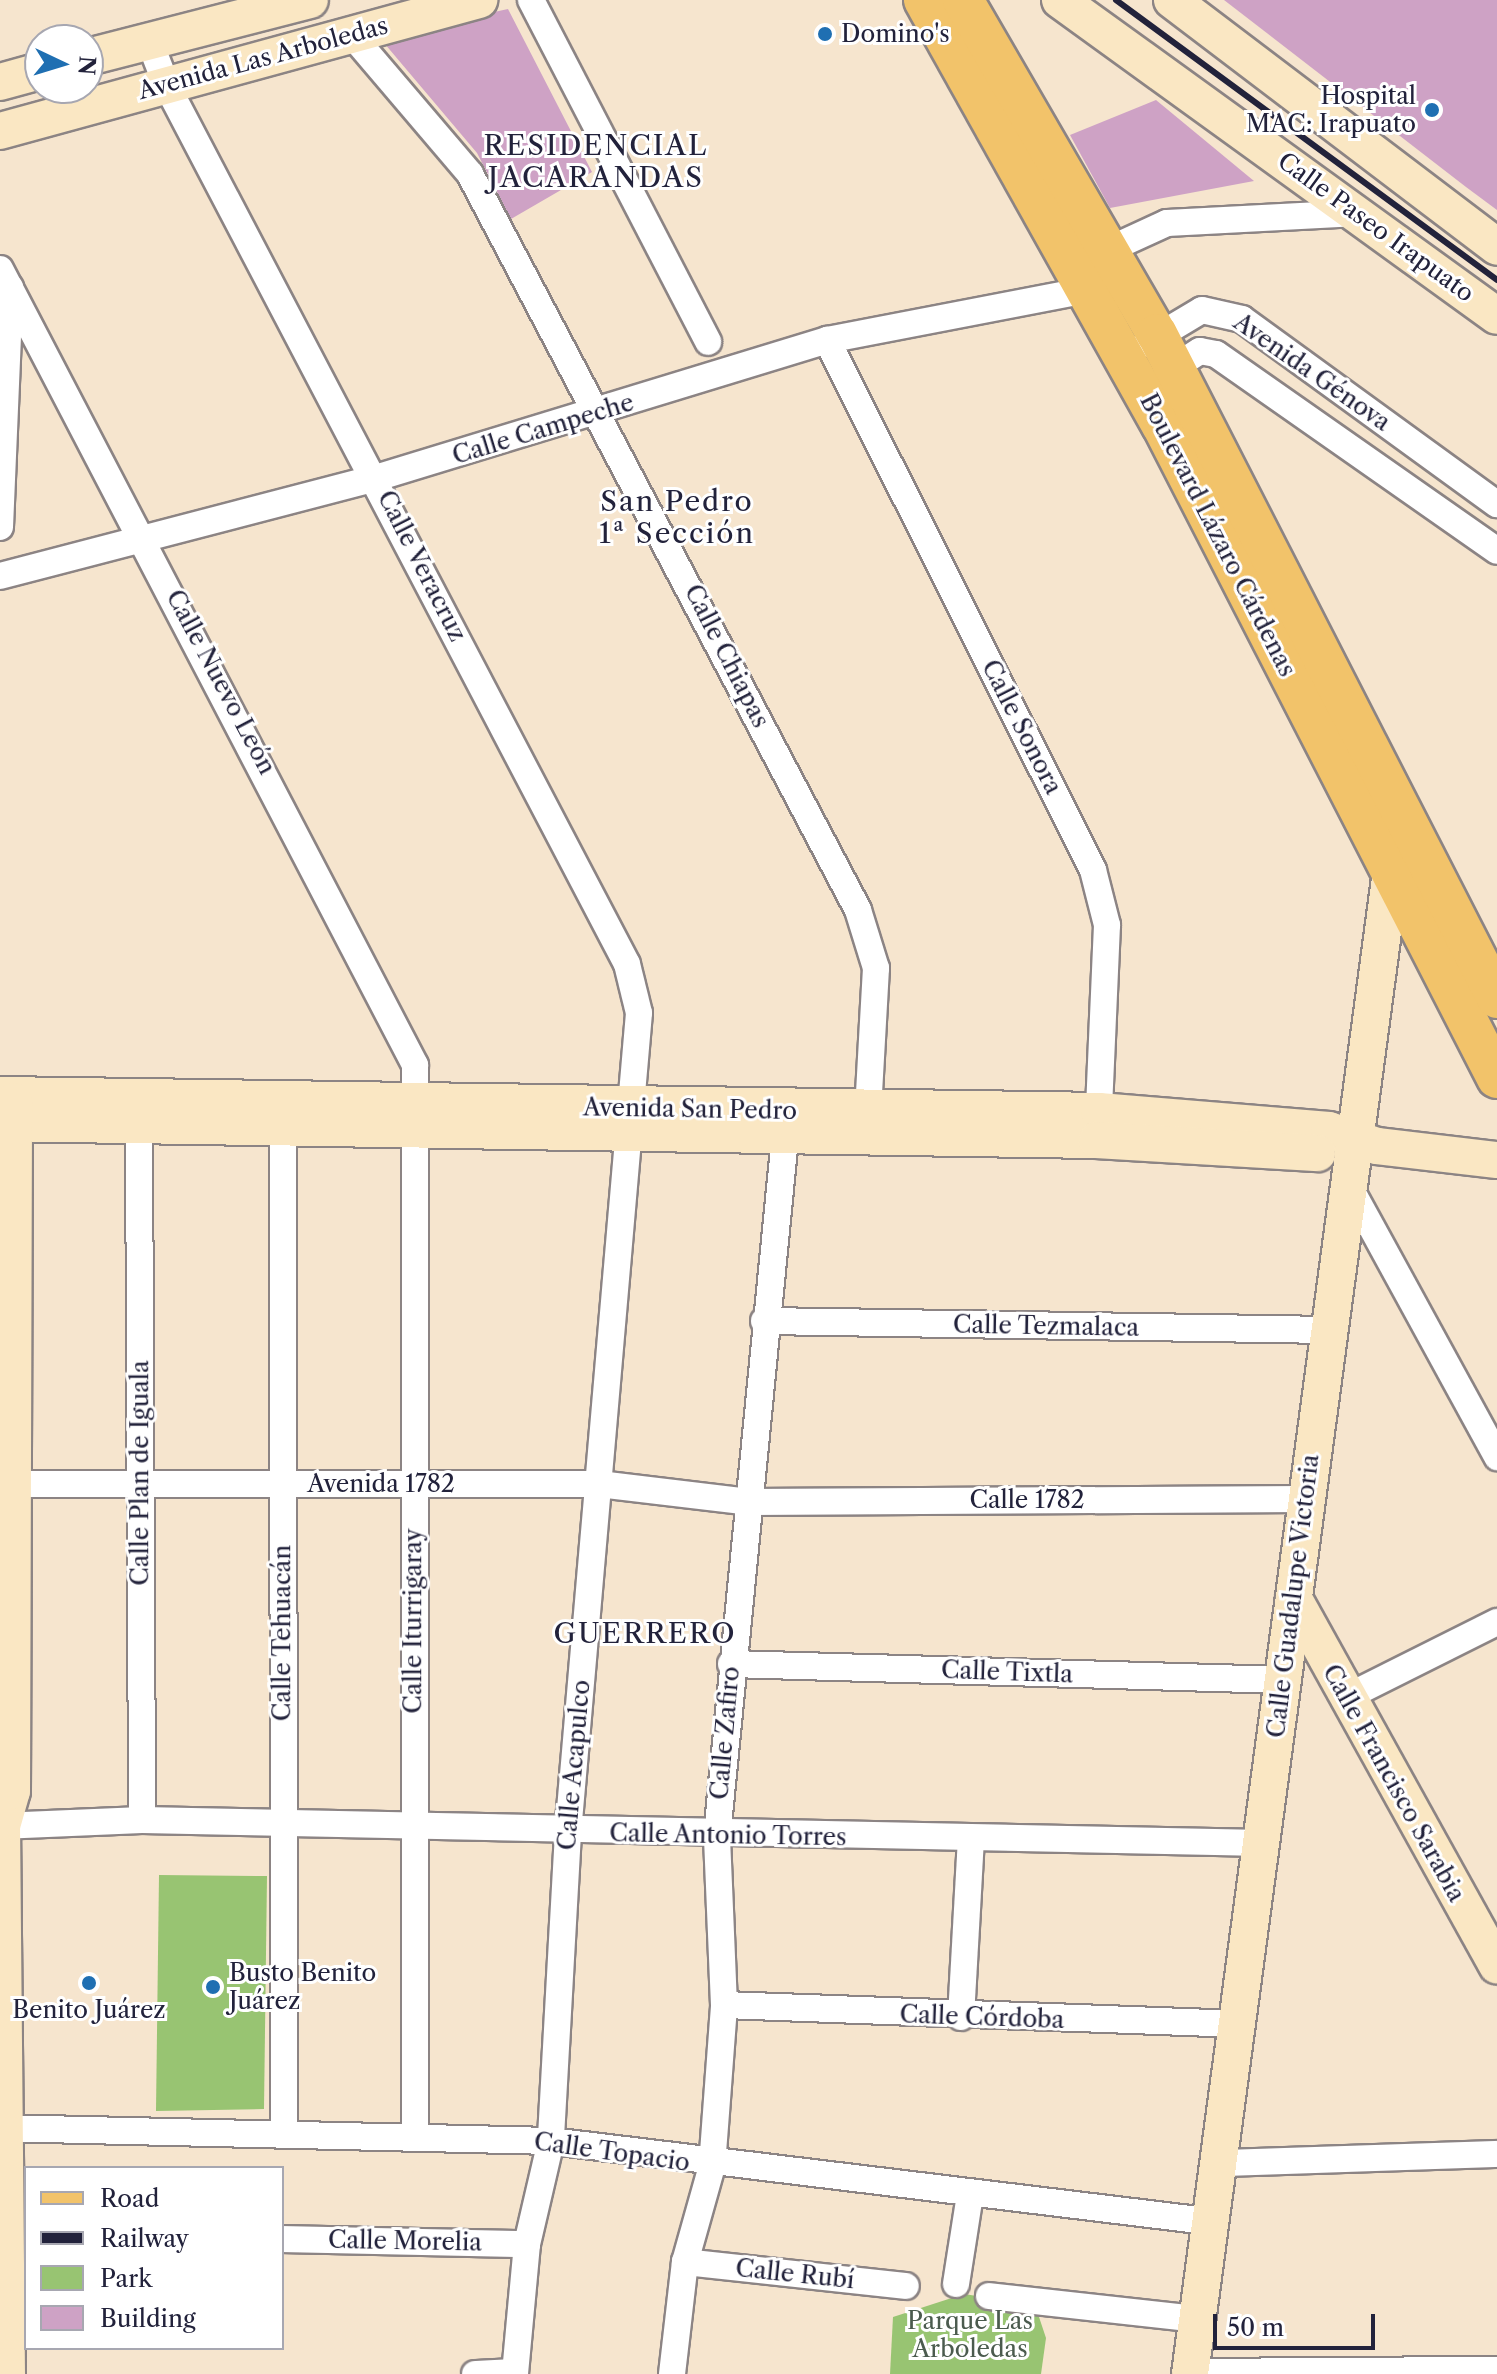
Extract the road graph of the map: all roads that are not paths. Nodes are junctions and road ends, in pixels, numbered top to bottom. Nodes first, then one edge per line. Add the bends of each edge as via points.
1 (479, 0) edge
2 (531, 0) edge
3 (924, 0) edge
4 (963, 0) edge
5 (1060, 0) edge
6 (1172, 0) edge
7 (305, 1) edge
8 (351, 34) junction
9 (149, 40) junction
10 (313, 43) junction
11 (104, 53) edge
12 (24, 75) edge
13 (0, 82) edge
14 (166, 84) junction
15 (0, 131) edge
16 (1034, 194) junction
17 (1358, 213) junction
18 (1497, 247) edge
19 (1108, 250) junction
20 (5, 278) edge
21 (1087, 290) junction
22 (1497, 316) edge
23 (1163, 330) junction
24 (827, 340) junction
25 (708, 342) dead end
26 (1132, 370) junction
27 (601, 413) junction
28 (376, 478) junction
29 (1497, 504) edge
30 (0, 527) edge
31 (147, 541) junction
32 (1497, 551) edge
33 (0, 576) edge
34 (1401, 819) junction
35 (1390, 871) junction
36 (1497, 998) edge
37 (1497, 1078) edge
38 (7, 1109) edge
39 (868, 1112) junction
40 (418, 1118) junction
41 (633, 1121) junction
42 (139, 1126) junction
43 (1098, 1126) junction
44 (283, 1130) junction
45 (785, 1138) junction
46 (1362, 1145) junction
47 (1497, 1160) edge
48 (1350, 1188) junction
49 (764, 1321) junction
50 (1328, 1330) junction
51 (1497, 1457) edge
52 (12, 1484) junction
53 (139, 1484) junction
54 (282, 1484) junction
55 (599, 1484) junction
56 (412, 1485) junction
57 (1305, 1499) junction
58 (749, 1502) junction
59 (6, 1562) edge
60 (1294, 1599) junction
61 (1497, 1622) edge
62 (731, 1664) junction
63 (1283, 1680) junction
64 (1345, 1698) junction
65 (142, 1820) junction
66 (282, 1824) junction
67 (1, 1825) edge
68 (414, 1828) junction
69 (568, 1833) junction
70 (717, 1835) junction
71 (971, 1838) junction
72 (1264, 1843) junction
73 (1492, 1943) edge
74 (724, 2005) junction
75 (961, 2017) junction
76 (1240, 2024) junction
77 (3, 2128) edge
78 (284, 2135) junction
79 (415, 2137) junction
80 (551, 2141) junction
81 (1497, 2154) edge
82 (1223, 2163) junction
83 (712, 2166) junction
84 (970, 2195) junction
85 (1215, 2222) junction
86 (17, 2233) edge
87 (284, 2239) edge
88 (527, 2244) junction
89 (685, 2262) junction
90 (956, 2284) dead end
91 (906, 2286) dead end
92 (989, 2296) dead end
93 (1199, 2319) junction
94 (5, 2370) edge
95 (1497, 2370) edge
96 (515, 2373) edge
97 (1190, 2373) edge
98 (475, 2374) edge
99 (672, 2374) edge

1 - 8 street, Avenida Las Arboledas
2 - 25 street
3 - 16 main road, Boulevard Lázaro Cárdenas
4 - 19 main road, Boulevard Lázaro Cárdenas
5 - 17 street, Calle Paseo Irapuato
6 - 18 street
7 - 9 street, Avenida Las Arboledas
7 - 10 street
8 - 10 street, Avenida Las Arboledas
8 - 27 street, Calle Chiapas via 470,174
9 - 11 street, Avenida Las Arboledas
9 - 14 street, Calle Veracruz
10 - 14 street, Avenida Las Arboledas
12 - 13 street
14 - 15 street, Avenida Las Arboledas
14 - 28 street, Calle Veracruz
16 - 19 main road via 1074,247 1094,255
16 - 21 main road, Boulevard Lázaro Cárdenas
17 - 19 street via 1167,223
17 - 22 street, Calle Paseo Irapuato
19 - 23 main road, Boulevard Lázaro Cárdenas
20 - 30 street
20 - 31 street, Calle Nuevo León
21 - 24 street, Calle Campeche
21 - 26 main road, Boulevard Lázaro Cárdenas
23 - 26 street, Avenida Génova
23 - 29 street, Avenida Génova via 1218,309 1242,319
23 - 32 street, Avenida Génova via 1216,354
23 - 34 main road, Boulevard Lázaro Cárdenas
24 - 27 street, Calle Campeche
24 - 43 street, Calle Sonora via 1093,870 1107,925
26 - 35 main road, Boulevard Lázaro Cárdenas
27 - 28 street, Calle Campeche
27 - 39 street, Calle Chiapas via 858,910 876,968
28 - 31 street, Calle Campeche
28 - 41 street, Calle Veracruz via 627,964 639,1013
31 - 33 street, Calle Campeche
31 - 40 street, Calle Nuevo León via 403,1030
34 - 35 street, Calle Guadalupe Victoria
34 - 36 main road, Boulevard Lázaro Cárdenas
35 - 37 main road, Boulevard Lázaro Cárdenas
35 - 46 street, Calle Guadalupe Victoria
38 - 40 street, Avenida San Pedro
38 - 42 street, Avenida San Pedro
38 - 52 street
39 - 41 street, Avenida San Pedro
39 - 43 street, Avenida San Pedro
40 - 41 street, Avenida San Pedro
40 - 44 street, Avenida San Pedro
40 - 56 street, Calle Iturrigaray
41 - 45 street, Avenida San Pedro
41 - 55 street, Calle Acapulco
42 - 44 street, Avenida San Pedro
42 - 53 street, Calle Plan de Iguala
43 - 45 street, Avenida San Pedro
43 - 46 street, Avenida San Pedro
44 - 54 street, Calle Tehuacán
45 - 49 street, Calle Zafiro
46 - 47 street, Avenida San Pedro
46 - 48 street, Calle Guadalupe Victoria
48 - 50 street, Calle Guadalupe Victoria
48 - 51 street
49 - 50 street, Calle Tezmalaca
49 - 58 street, Calle Zafiro
50 - 57 street, Calle Guadalupe Victoria
52 - 53 street, Avenida 1782
52 - 59 street
53 - 54 street, Avenida 1782
53 - 65 street, Calle Plan de Iguala
54 - 56 street, Avenida 1782
54 - 66 street, Calle Tehuacán
55 - 56 street, Avenida 1782
55 - 58 street, Avenida 1782
55 - 69 street, Calle Acapulco
56 - 68 street, Calle Iturrigaray
57 - 58 street, Calle 1782
57 - 60 street, Calle Guadalupe Victoria
58 - 62 street, Calle Zafiro
59 - 67 street via 12,1791
60 - 63 street, Calle Guadalupe Victoria
60 - 64 street, Calle Francisco Sarabia
61 - 64 street
62 - 63 street, Calle Tixtla
62 - 70 street, Calle Zafiro
63 - 72 street, Calle Guadalupe Victoria
64 - 73 street, Calle Francisco Sarabia
65 - 66 street, Calle Antonio Torres
65 - 67 street, Calle Antonio Torres
66 - 68 street, Calle Antonio Torres
66 - 78 street, Calle Tehuacán
67 - 77 street
68 - 69 street, Calle Antonio Torres
68 - 79 street, Calle Iturrigaray
69 - 70 street, Calle Antonio Torres
69 - 80 street, Calle Acapulco
70 - 71 street, Calle Antonio Torres
70 - 74 street, Calle Zafiro
71 - 72 street, Calle Antonio Torres
71 - 75 street
72 - 76 street, Calle Guadalupe Victoria
74 - 75 street, Calle Córdoba
74 - 83 street, Calle Zafiro
75 - 76 street, Calle Córdoba
76 - 82 street, Calle Guadalupe Victoria
77 - 78 street, Calle Topacio
77 - 86 street
78 - 79 street, Calle Topacio
79 - 80 street, Calle Topacio
80 - 83 street, Calle Topacio
80 - 88 street, Calle Acapulco
81 - 82 street
82 - 85 street, Calle Guadalupe Victoria
83 - 84 street, Calle Topacio
83 - 89 street, Calle Zafiro
84 - 85 street, Calle Topacio
84 - 90 street
85 - 93 street, Calle Guadalupe Victoria
86 - 94 street
87 - 88 street, Calle Morelia
88 - 96 street, Calle Acapulco
89 - 91 street, Calle Rubí
89 - 99 street, Calle Zafiro
92 - 93 street
93 - 97 street, Calle Guadalupe Victoria
95 - 97 street
96 - 98 street

